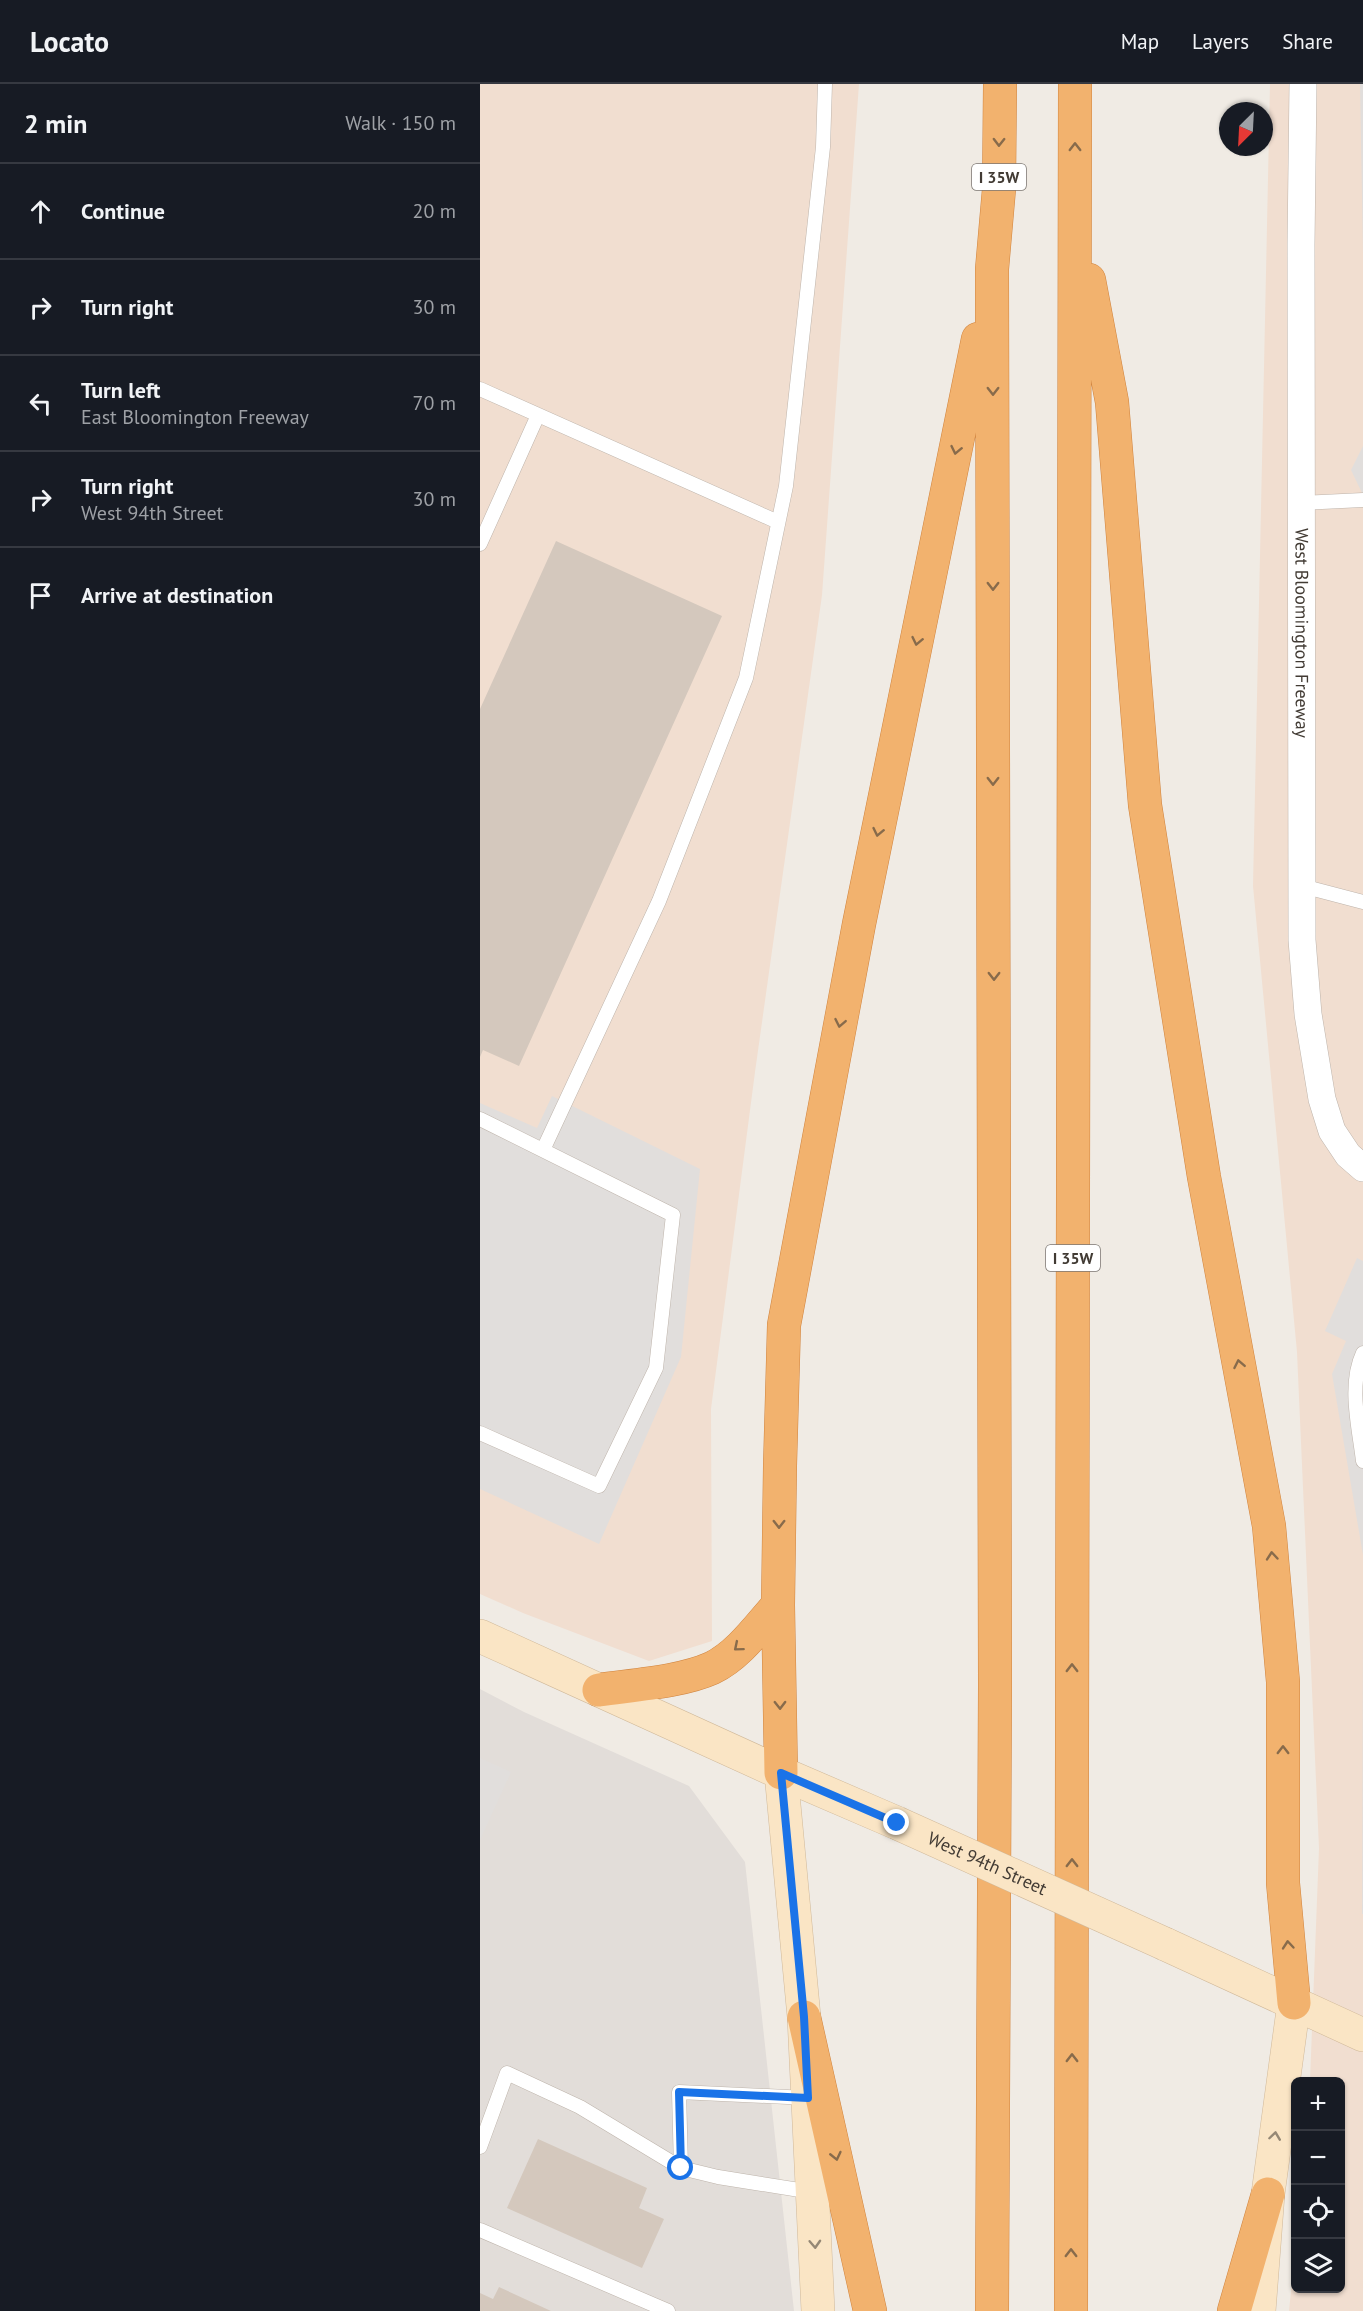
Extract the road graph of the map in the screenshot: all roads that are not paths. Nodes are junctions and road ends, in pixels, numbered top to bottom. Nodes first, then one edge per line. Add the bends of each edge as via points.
1 (825, 84) edge
2 (1000, 84) edge
3 (1075, 84) edge
4 (1303, 84) edge
5 (1074, 206) junction
6 (992, 269) junction
7 (480, 389) edge
8 (538, 415) junction
9 (1363, 500) edge
10 (1301, 503) junction
11 (778, 522) junction
12 (480, 544) edge
13 (1302, 886) junction
14 (1363, 902) edge
15 (480, 1119) edge
16 (543, 1150) junction
17 (1363, 1168) edge
18 (1363, 1353) edge
19 (480, 1433) edge
20 (1363, 1461) edge
21 (778, 1605) junction
22 (480, 1636) edge
23 (599, 1690) junction
24 (781, 1773) junction
25 (1294, 2003) junction
26 (804, 2017) junction
27 (1363, 2035) edge
28 (808, 2098) junction
29 (480, 2147) edge
30 (681, 2168) junction
31 (812, 2192) junction
32 (1268, 2194) junction
33 (480, 2230) edge
34 (668, 2311) edge
35 (818, 2311) edge
36 (870, 2311) edge
37 (992, 2311) edge
38 (1071, 2311) edge
39 (1234, 2311) edge
40 (1259, 2311) edge

1 - 11 lane via 822,159 786,486
2 -> 6 highway, I 35W via 999,189
5 -> 3 highway, I 35W
4 - 10 street, West Bloomington Freeway
25 -> 5 highway via 1282,1883 1283,1682 1269,1526 1204,1177 1145,805 1112,402
38 -> 5 highway, I 35W
6 -> 21 highway via 859,924 784,1325
6 -> 37 highway, I 35W
7 - 8 lane
8 - 11 lane
8 - 12 lane
9 - 10 lane
10 - 13 street, West Bloomington Freeway
11 - 16 lane via 746,678 659,901
13 - 14 lane
13 - 17 street, West Bloomington Freeway via 1308,1014 1322,1099 1332,1131 1348,1155
15 - 16 lane
16 - 19 lane via 673,1215 656,1368 599,1486
18 - 20 lane via 1356,1368
21 -> 23 highway via 742,1645 712,1668 670,1680
21 -> 24 highway
22 - 23 street, West 94th Street
23 - 24 street, West 94th Street
24 - 25 street, West 94th Street, bridge
24 - 26 street
25 - 27 street, West 94th Street
32 -> 25 street
26 - 28 street
26 -> 36 highway
28 - 30 lane via 679,2092
28 - 31 street
29 - 30 lane via 507,2073 580,2107
30 - 31 lane
31 -> 35 street
32 - 39 highway
32 - 40 street
33 - 34 lane

